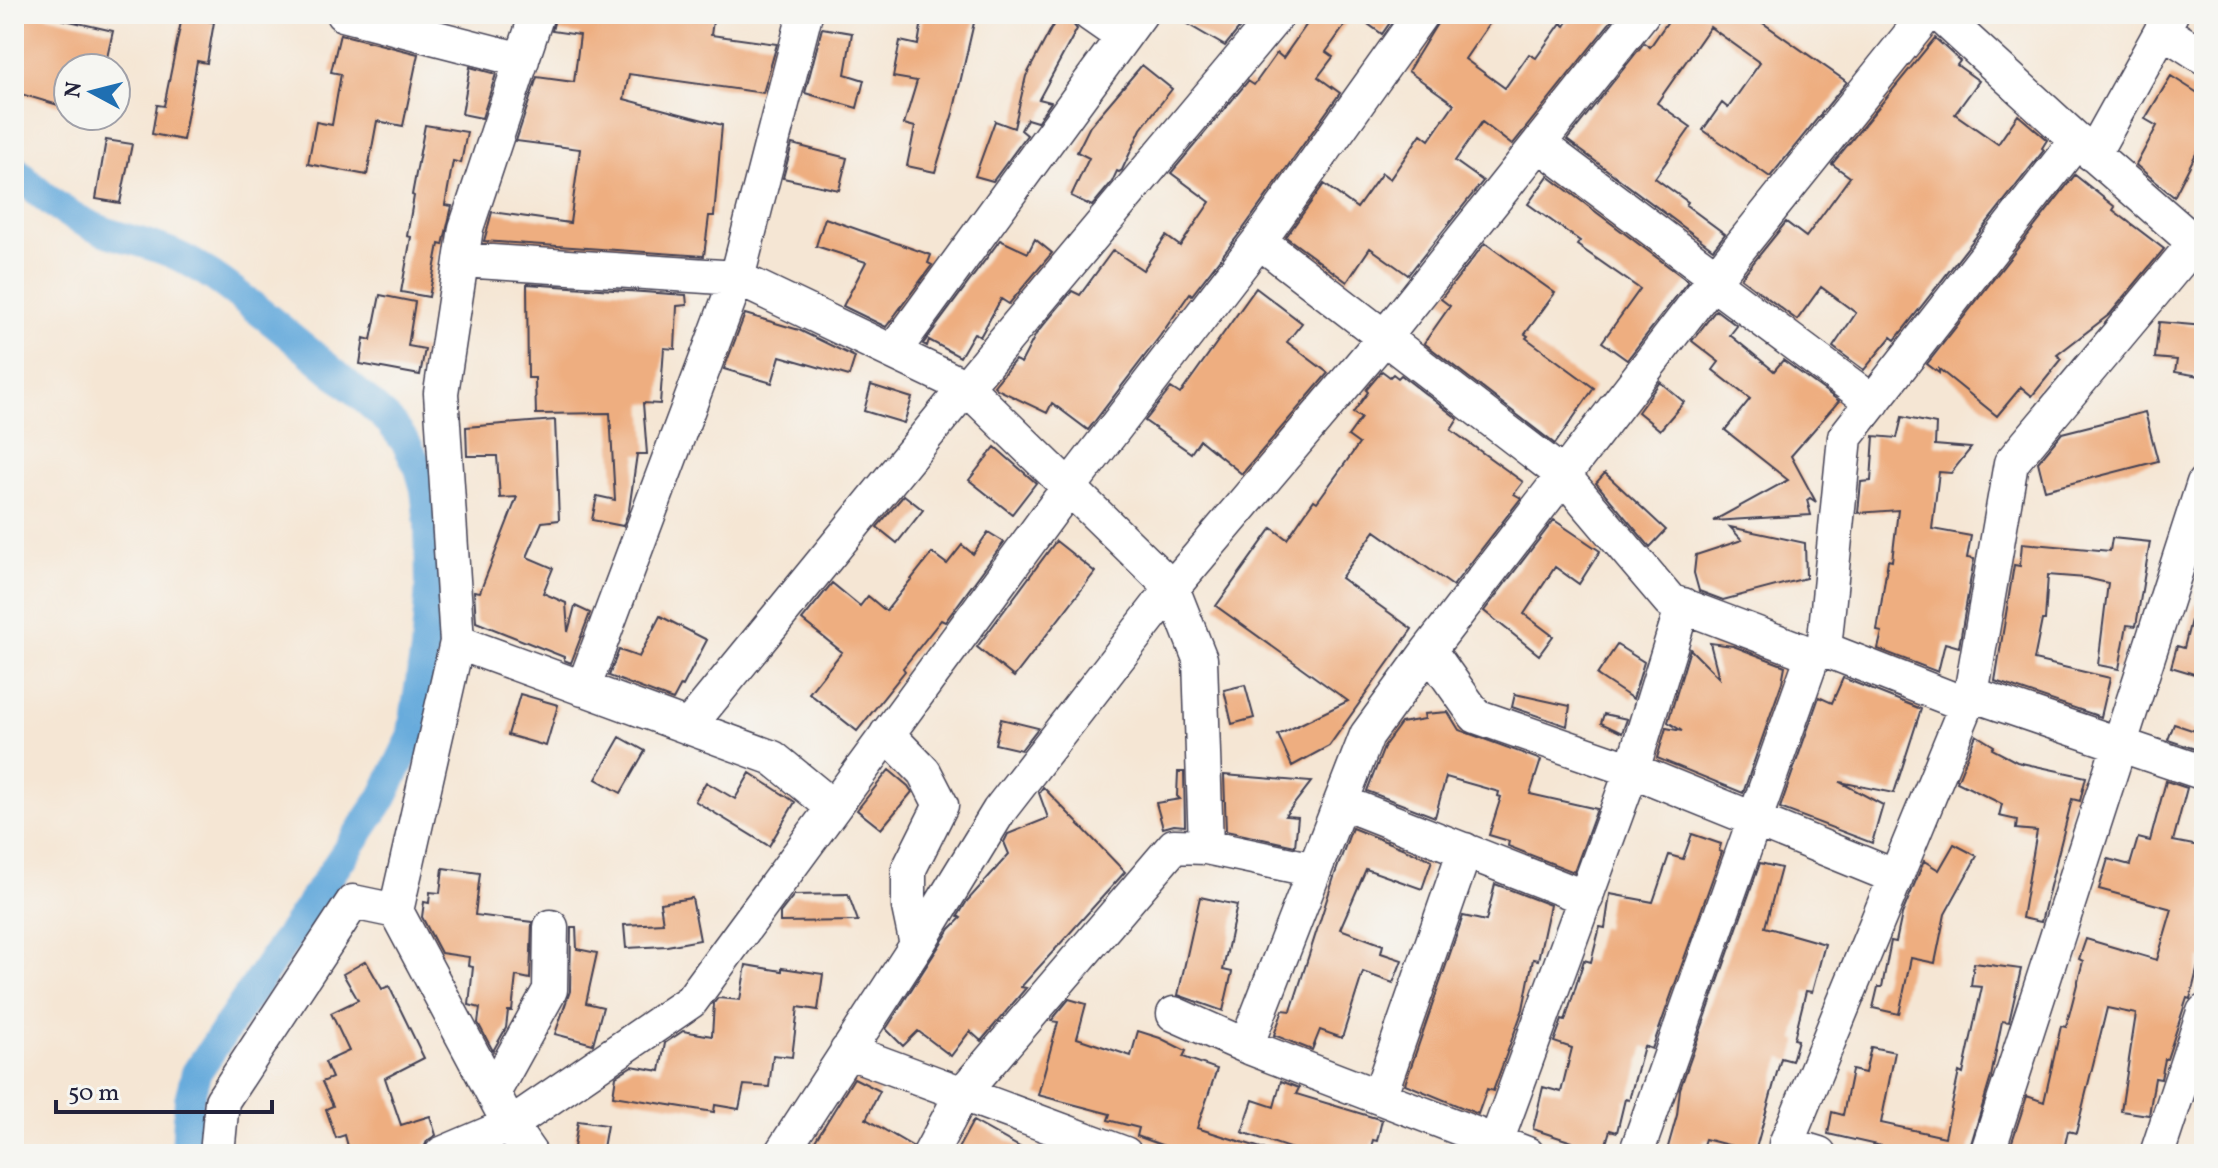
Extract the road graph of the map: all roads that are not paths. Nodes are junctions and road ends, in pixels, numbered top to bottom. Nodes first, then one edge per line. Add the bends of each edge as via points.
1 (343, 14) edge
2 (537, 14) edge
3 (805, 14) edge
4 (1090, 14) edge
5 (1278, 14) edge
6 (1421, 14) edge
7 (1642, 14) edge
8 (1927, 14) edge
9 (1939, 14) edge
10 (2166, 22) edge
11 (1132, 26) edge
12 (2204, 57) edge
13 (522, 60) junction
14 (1539, 144) junction
15 (2085, 147) junction
16 (1259, 241) junction
17 (2200, 247) edge
18 (461, 260) junction
19 (737, 278) junction
20 (1714, 280) junction
21 (1383, 339) junction
22 (893, 352) junction
23 (966, 387) junction
24 (1873, 402) junction
25 (1562, 477) junction
26 (2204, 483) edge
27 (1070, 486) junction
28 (1172, 588) junction
29 (1683, 605) junction
30 (457, 642) junction
31 (1429, 650) junction
32 (1818, 652) junction
33 (583, 689) junction
34 (1969, 699) junction
35 (688, 727) junction
36 (887, 734) junction
37 (2119, 744) junction
38 (1632, 770) junction
39 (2204, 773) edge
40 (1341, 802) junction
41 (833, 807) junction
42 (1755, 820) junction
43 (1206, 847) junction
44 (1465, 850) junction
45 (1314, 870) junction
46 (1896, 877) junction
47 (1586, 898) junction
48 (396, 911) junction
49 (551, 927) dead end
50 (917, 945) junction
51 (2204, 1012) edge
52 (1174, 1014) dead end
53 (1246, 1046) junction
54 (847, 1051) junction
55 (493, 1093) junction
56 (962, 1094) junction
57 (1379, 1097) junction
58 (510, 1125) junction
59 (1512, 1148) edge
60 (1785, 1149) edge
61 (217, 1154) edge
62 (442, 1154) edge
63 (530, 1154) edge
64 (781, 1154) edge
65 (930, 1154) edge
66 (1125, 1154) edge
67 (1636, 1154) edge
68 (1819, 1154) edge
69 (1987, 1154) edge
70 (2157, 1154) edge

1 - 13 street
2 - 13 street
3 - 19 street
4 - 11 street
5 - 23 street
6 - 16 street
7 - 14 street
8 - 20 street
9 - 15 street
10 - 12 street
10 - 15 street
11 - 22 street
13 - 18 street via 466,228
14 - 20 street
14 - 21 street
15 - 17 street
15 - 24 street
16 - 21 street
16 - 27 street
17 - 34 street via 2011,463
18 - 19 street
18 - 30 street via 441,393
19 - 22 street
19 - 33 street
20 - 24 street
20 - 25 street
21 - 25 street
21 - 28 street
22 - 23 street
23 - 27 street
23 - 35 street
24 - 32 street via 1845,437
25 - 29 street via 1670,601
25 - 31 street
26 - 37 street
27 - 28 street
27 - 36 street
28 - 43 street via 1200,659
28 - 50 street via 999,811
29 - 32 street
29 - 38 street
30 - 33 street
30 - 48 street
31 - 38 street via 1476,716
31 - 40 street via 1367,735
32 - 34 street
32 - 42 street
33 - 35 street
34 - 37 street
34 - 46 street
35 - 41 street via 773,758
36 - 41 street
36 - 50 street via 924,772 941,805 909,869
37 - 39 street
37 - 69 street
38 - 42 street
38 - 47 street
40 - 44 street
40 - 45 street
41 - 58 street via 691,1001
42 - 46 street
42 - 67 street
43 - 45 street
43 - 56 street via 1174,846
44 - 47 street
44 - 57 street
45 - 53 street
46 - 60 street
47 - 59 street
48 - 55 street
48 - 61 street via 353,902 222,1101
49 - 55 street via 550,990
50 - 54 street
51 - 70 street
52 - 53 street
53 - 57 street
54 - 56 street
54 - 64 street
55 - 58 street
56 - 65 street
56 - 66 street
57 - 59 street
58 - 62 street
58 - 63 street
60 - 68 street

